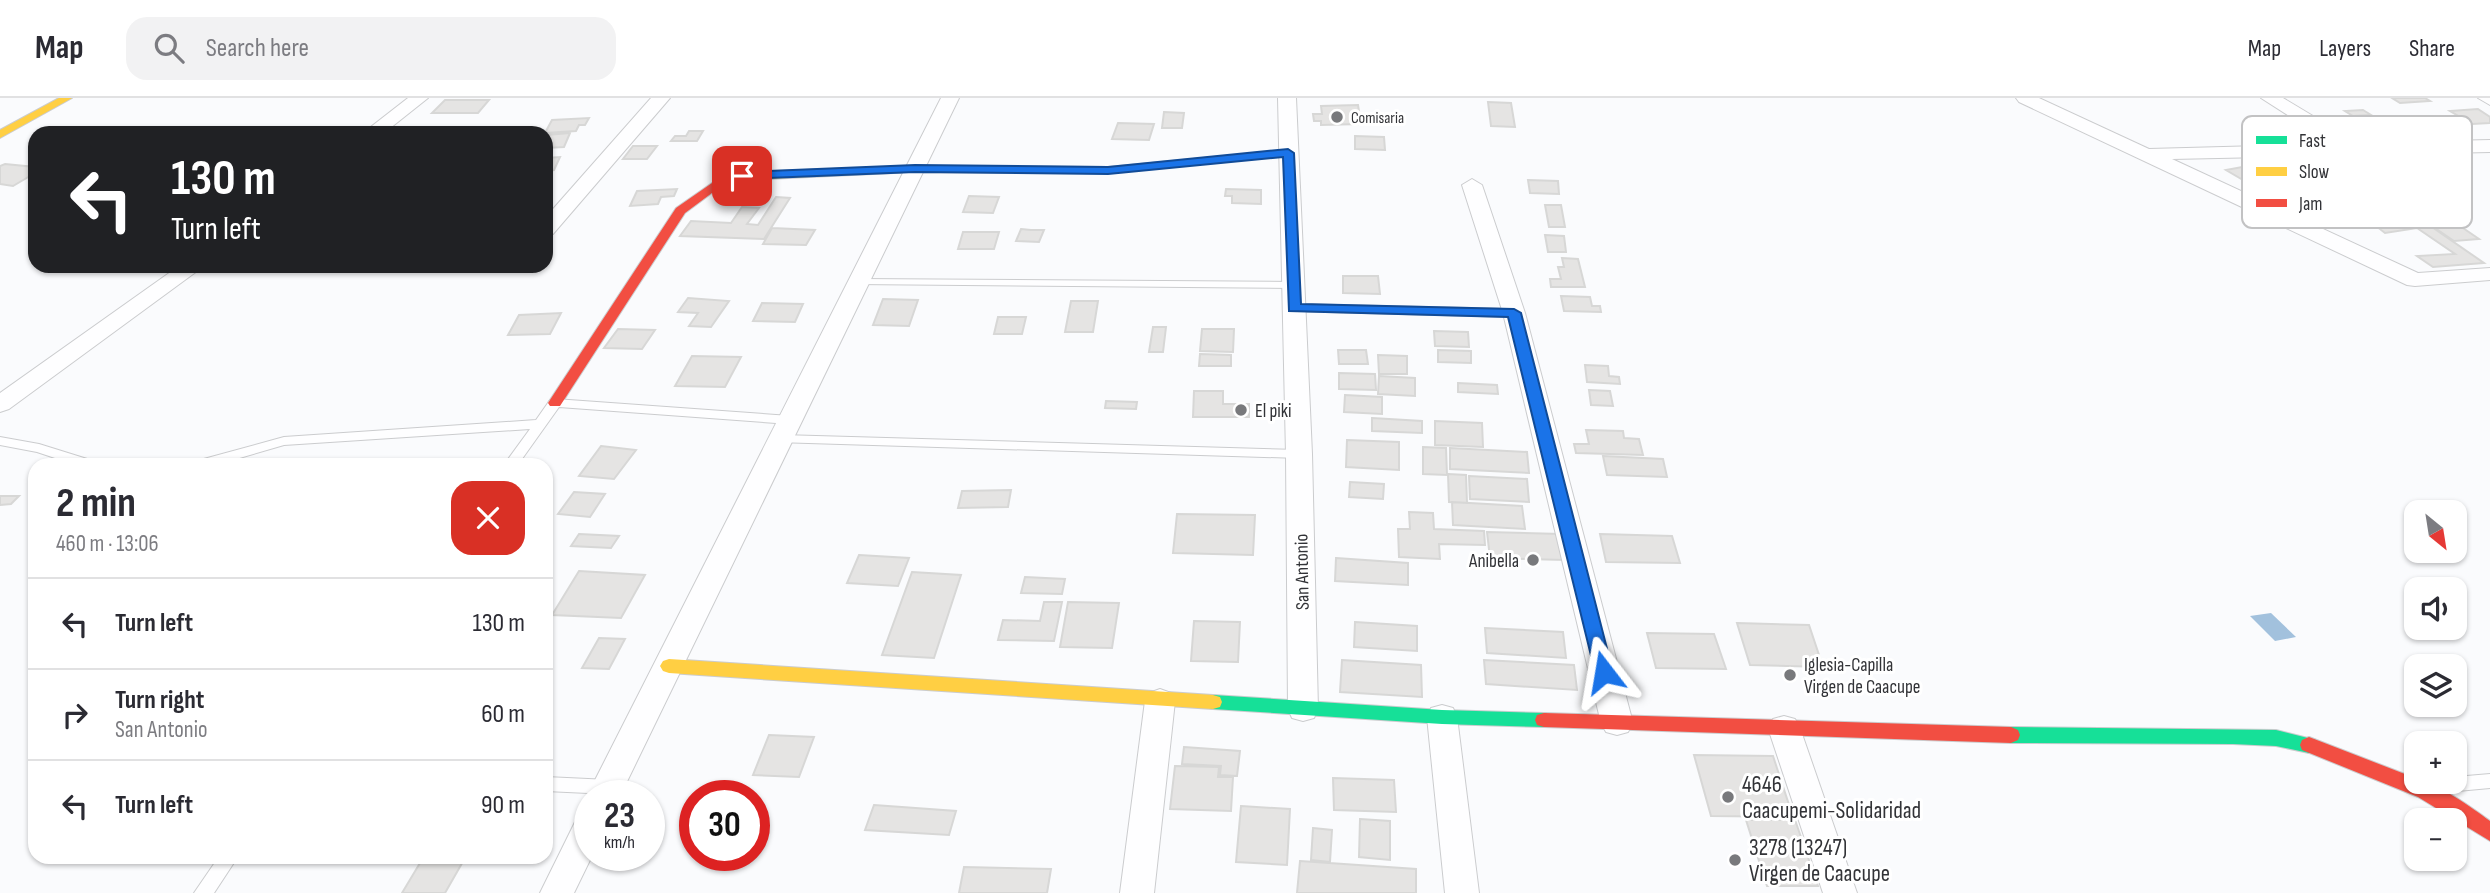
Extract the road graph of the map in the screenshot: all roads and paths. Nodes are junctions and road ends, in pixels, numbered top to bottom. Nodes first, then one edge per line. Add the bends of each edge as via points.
1 (67, 98) edge
2 (419, 98) edge
3 (661, 98) edge
4 (950, 98) edge
5 (1287, 98) edge
6 (2025, 98) edge
7 (2270, 98) edge
8 (2300, 116) edge
9 (0, 123) edge
10 (20, 124) junction
11 (381, 126) edge
12 (0, 135) edge
13 (2472, 146) edge
14 (2490, 146) edge
15 (2242, 152) edge
16 (1288, 153) junction
17 (2145, 154) junction
18 (915, 169) junction
19 (1472, 185) dead end
20 (2242, 199) edge
21 (553, 222) edge
22 (2304, 228) edge
23 (183, 273) edge
24 (2490, 274) edge
25 (858, 282) junction
26 (1294, 297) junction
27 (1514, 313) junction
28 (555, 403) junction
29 (0, 404) edge
30 (541, 424) junction
31 (785, 430) junction
32 (0, 441) edge
33 (1299, 453) junction
34 (70, 458) edge
35 (223, 458) edge
36 (516, 458) edge
37 (668, 666) junction
38 (1160, 701) junction
39 (1303, 709) junction
40 (1442, 717) junction
41 (1617, 723) junction
42 (1784, 728) junction
43 (613, 780) edge
44 (2404, 781) edge
45 (2490, 781) edge
46 (2467, 783) edge
47 (553, 784) edge
48 (574, 787) edge
49 (2433, 794) edge
50 (2490, 832) edge
51 (574, 858) edge
52 (224, 864) edge
53 (203, 893) edge
54 (557, 893) edge
55 (1137, 893) edge
56 (1462, 893) edge
57 (1840, 893) edge

1 - 10 street
2 - 11 street
3 - 21 street
4 - 18 street
5 - 16 street, San Antonio
6 - 17 street
7 - 8 street
9 - 10 lane
10 - 12 street
13 - 14 street
15 - 17 street
16 - 18 street via 1108,170
16 - 26 street, San Antonio
17 - 20 street
18 - 25 street
18 - 28 street via 742,176 700,193 680,211
19 - 27 street
22 - 24 street via 2415,280
23 - 29 street
25 - 26 lane
25 - 31 street
26 - 27 lane
26 - 33 street, San Antonio
27 - 41 street
28 - 30 lane
28 - 31 lane
30 - 35 lane via 284,441
30 - 36 lane
31 - 33 lane
31 - 37 street
32 - 34 lane
33 - 39 street, San Antonio
37 - 38 street
37 - 43 street
38 - 39 street
38 - 55 street
39 - 40 street
40 - 41 street
40 - 56 street
41 - 42 street
42 - 44 street via 2276,738 2309,745
42 - 57 street
45 - 46 lane
47 - 48 lane
49 - 50 street
51 - 54 street
52 - 53 lane

